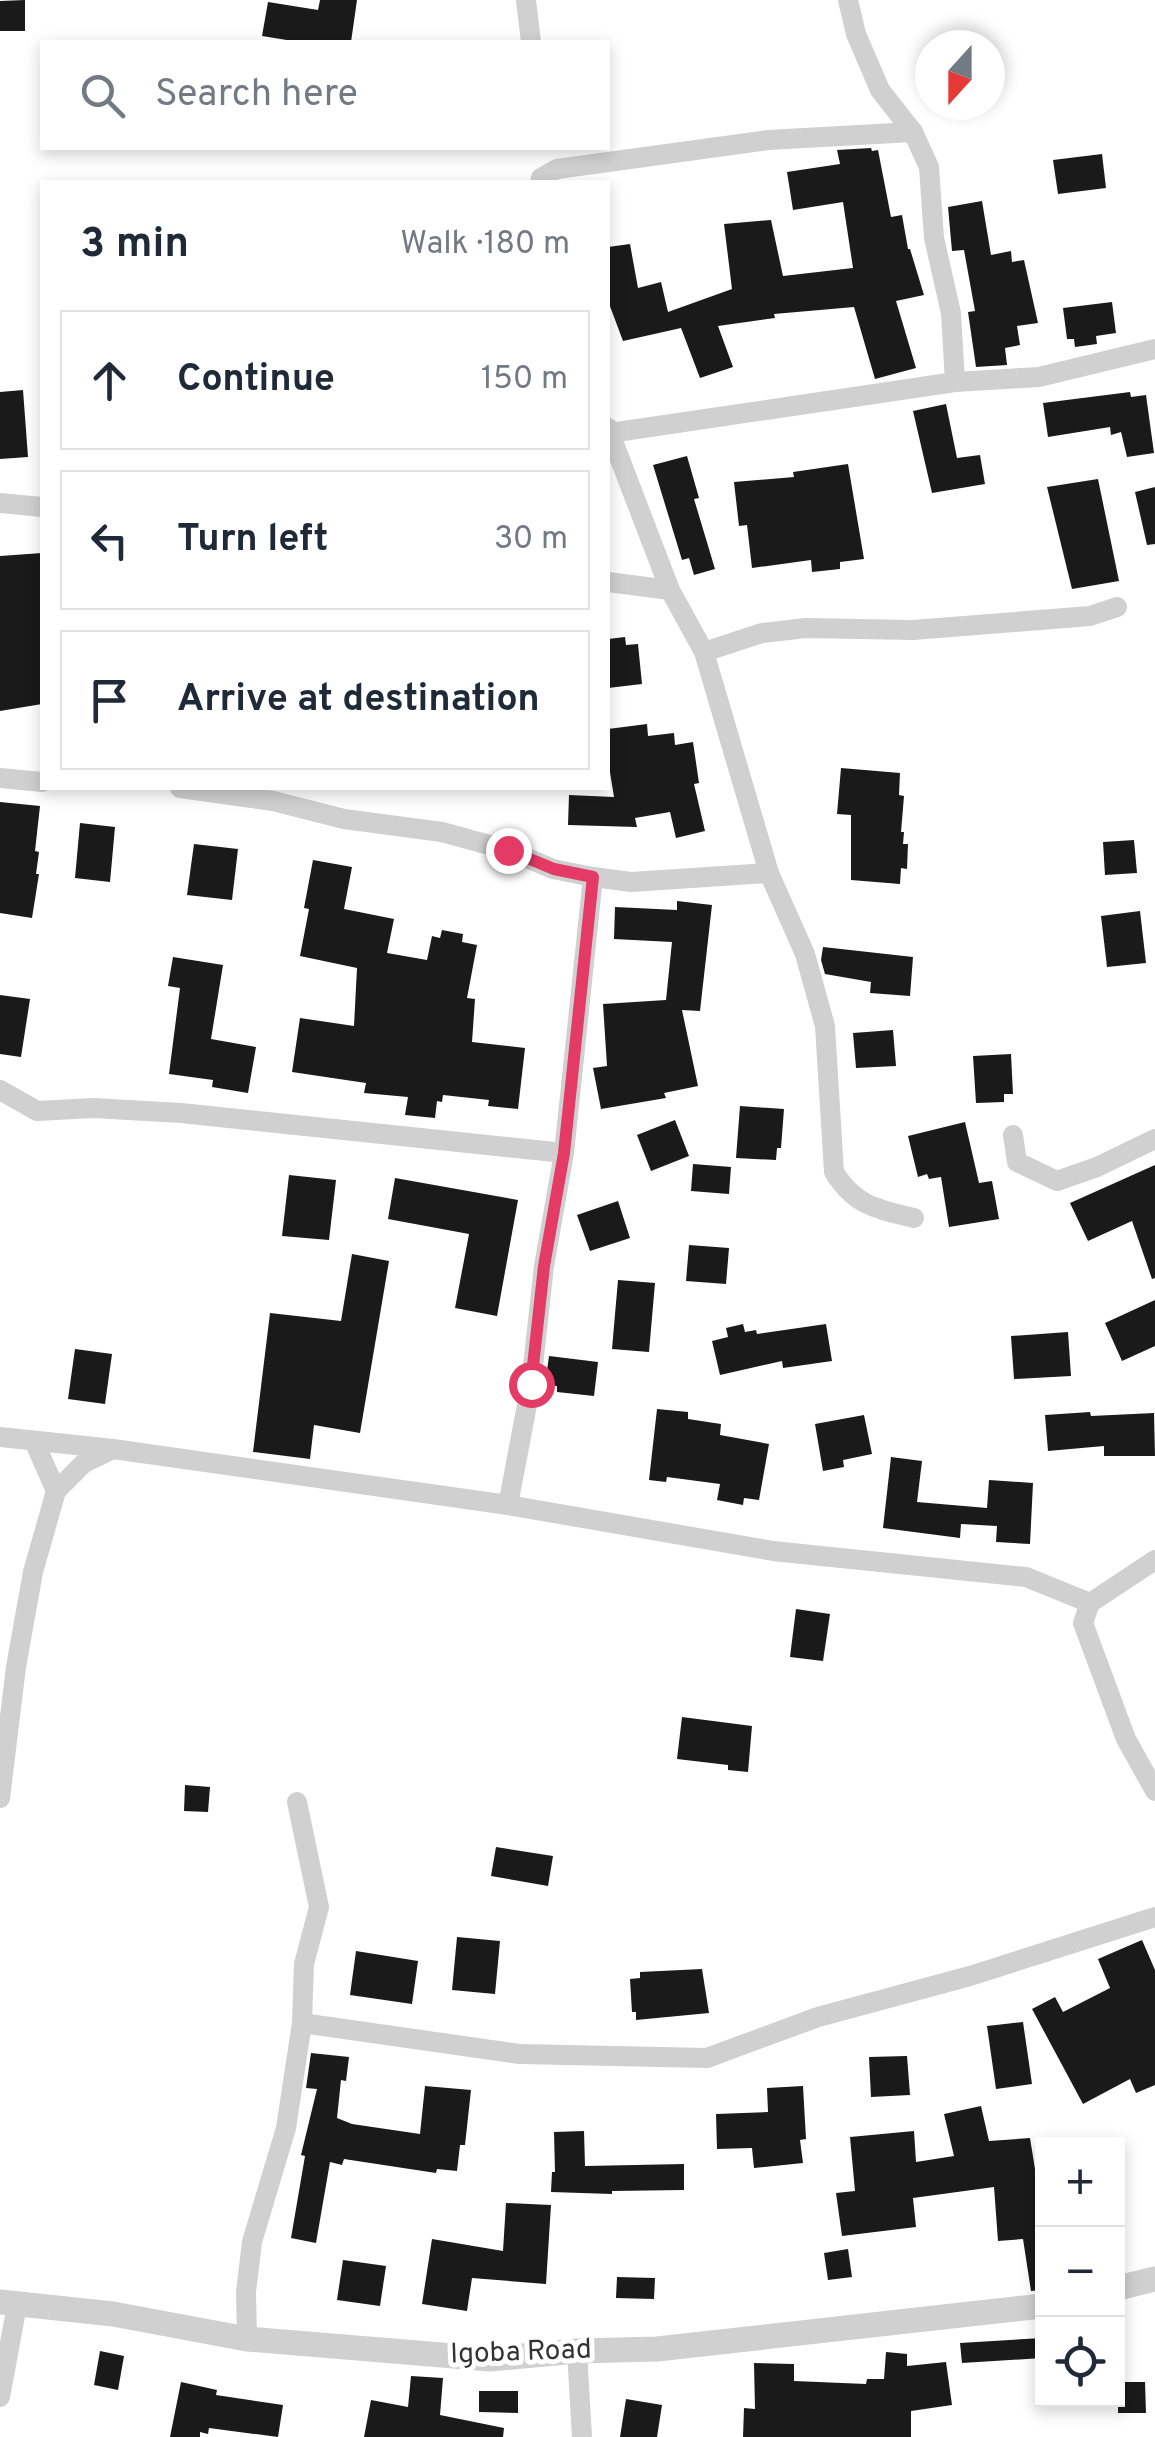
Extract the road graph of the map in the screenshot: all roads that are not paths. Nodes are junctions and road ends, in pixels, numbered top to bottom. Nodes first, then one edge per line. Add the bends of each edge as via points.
1 (526, 0) edge
2 (848, 0) edge
3 (530, 40) edge
4 (913, 132) junction
5 (540, 180) edge
6 (1155, 349) edge
7 (954, 382) junction
8 (610, 430) edge
9 (610, 433) edge
10 (0, 503) edge
11 (40, 508) edge
12 (610, 582) edge
13 (670, 590) junction
14 (1117, 606) dead end
15 (704, 652) junction
16 (0, 778) edge
17 (40, 782) edge
18 (196, 790) edge
19 (769, 873) junction
20 (593, 877) junction
21 (0, 1090) edge
22 (1012, 1135) dead end
23 (1155, 1139) edge
24 (564, 1153) junction
25 (914, 1218) dead end
26 (0, 1436) edge
27 (34, 1441) junction
28 (113, 1449) junction
29 (56, 1490) junction
30 (508, 1505) junction
31 (1155, 1560) edge
32 (1090, 1602) junction
33 (1155, 1791) edge
34 (0, 1798) edge
35 (297, 1802) dead end
36 (1155, 1917) edge
37 (302, 2023) junction
38 (1155, 2279) edge
39 (1125, 2286) edge
40 (8, 2303) edge
41 (1035, 2307) edge
42 (248, 2340) junction
43 (577, 2351) junction
44 (0, 2397) edge
45 (582, 2437) edge

1 - 3 street
2 - 4 street via 880,90
4 - 5 street via 768,140 556,168
4 - 7 street via 929,167
6 - 7 street via 1039,377
7 - 8 street
9 - 13 street
10 - 11 street
12 - 13 street
13 - 15 street
14 - 15 street via 1090,616 912,630 806,628 762,633
15 - 19 street
16 - 17 street
18 - 20 street via 442,832
19 - 20 street via 631,882
19 - 25 street via 826,1026 834,1172 861,1202
20 - 24 street
21 - 24 street via 38,1111 181,1113
22 - 23 street via 1017,1162 1058,1181
24 - 30 street
26 - 27 street
27 - 28 street
27 - 29 street
28 - 29 street via 84,1463
28 - 30 street
29 - 34 street via 32,1572
30 - 32 street via 773,1551 1026,1577
31 - 32 street
32 - 33 street via 1082,1623 1126,1739
35 - 37 street via 319,1908 304,1964
36 - 37 street via 818,2016 707,2058 520,2054
37 - 42 street via 286,2128 252,2242
38 - 39 street
40 - 42 street, Igoba Road via 113,2314
40 - 44 street
41 - 43 street, Igoba Road via 657,2349
42 - 43 street, Igoba Road via 490,2360
43 - 45 street

